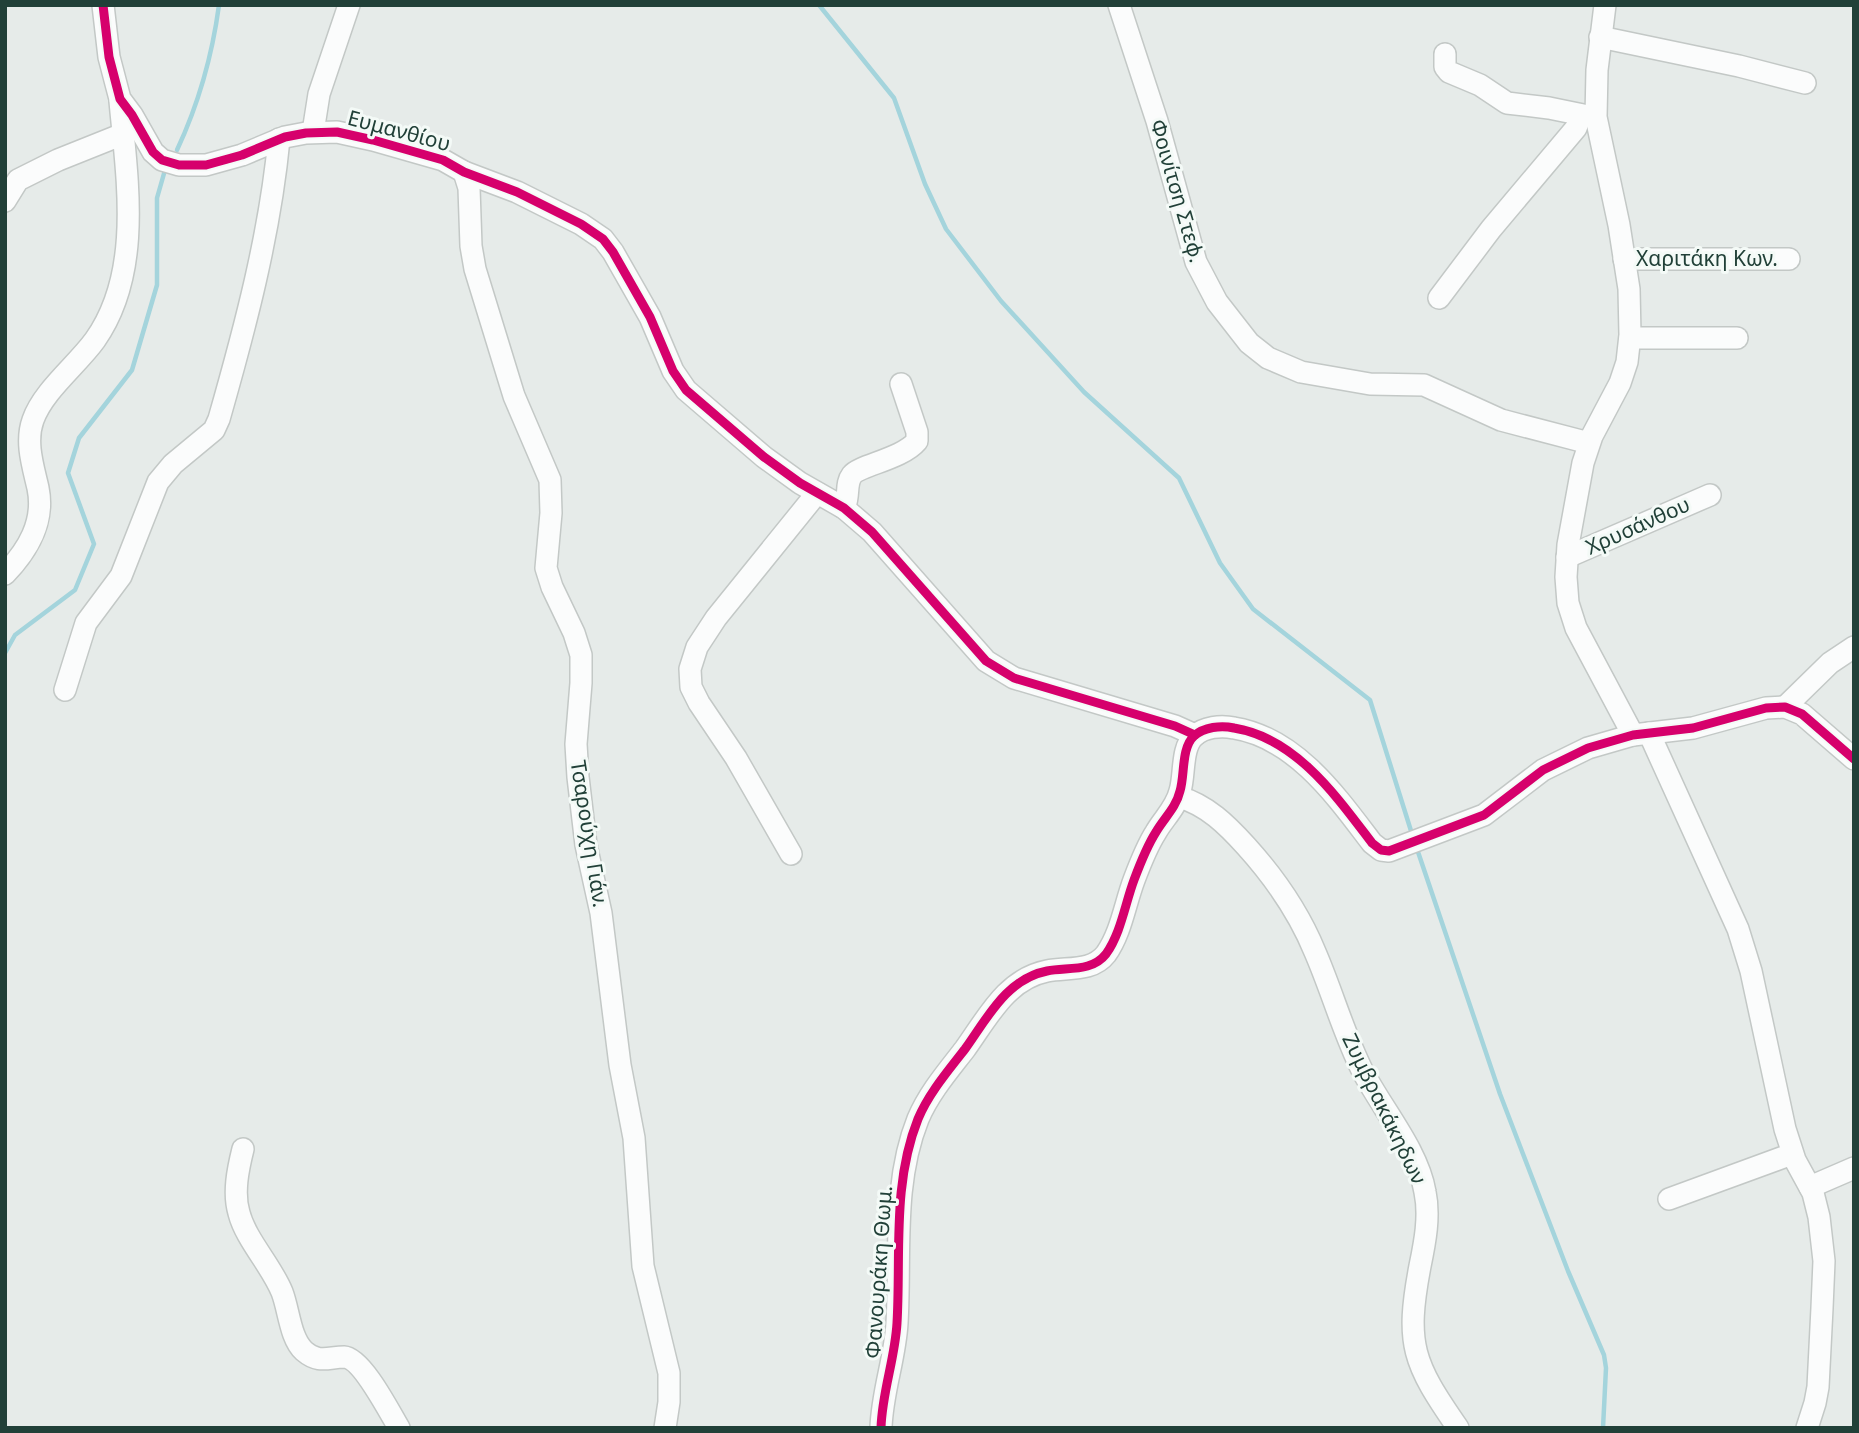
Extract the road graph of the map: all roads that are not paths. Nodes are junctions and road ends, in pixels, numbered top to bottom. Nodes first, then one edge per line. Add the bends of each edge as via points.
1 (103, 5) edge
2 (349, 5) edge
3 (1605, 5) edge
4 (1124, 7) edge
5 (1600, 37) junction
6 (1445, 54) dead end
7 (1805, 83) dead end
8 (120, 99) junction
9 (1588, 116) junction
10 (313, 132) junction
11 (123, 134) junction
12 (279, 139) junction
13 (464, 172) junction
14 (5, 201) edge
15 (1624, 259) junction
16 (1789, 259) dead end
17 (1438, 298) dead end
18 (1630, 338) junction
19 (1737, 338) dead end
20 (901, 384) dead end
21 (1589, 443) junction
22 (817, 493) junction
23 (1710, 495) dead end
24 (844, 508) junction
25 (1567, 557) junction
26 (5, 574) edge
27 (1854, 647) edge
28 (65, 690) dead end
29 (1785, 707) junction
30 (1641, 734) junction
31 (1195, 735) junction
32 (1854, 759) edge
33 (1179, 797) junction
34 (791, 854) dead end
35 (243, 1149) dead end
36 (1792, 1154) junction
37 (1854, 1168) edge
38 (1810, 1186) junction
39 (1669, 1199) dead end
40 (399, 1428) edge
41 (665, 1428) edge
42 (881, 1428) edge
43 (1458, 1428) edge
44 (1807, 1428) edge

1 - 8 street, Ευμανθίου
2 - 10 street via 319,94
3 - 5 street
4 - 21 street, Φοινίτση Στεφ. via 1196,262 1223,311 1255,348 1280,364 1323,377 1424,385 1501,420
5 - 7 street
5 - 9 street
6 - 9 street via 1449,72 1507,103
8 - 11 street
8 - 12 street, Ευμανθίου via 153,152 179,165 220,162
9 - 15 street via 1615,198
9 - 17 street
10 - 12 street, Ευμανθίου
10 - 13 street, Ευμανθίου via 373,139 443,160
11 - 14 street via 18,180
11 - 26 street via 128,216 116,299 102,330 49,393 33,420 30,452 39,518 32,539
12 - 28 street via 274,189 243,335 219,419 214,430 158,482 121,576 86,623
13 - 22 street, Ευμανθίου via 525,196 603,239 650,317 686,390 764,457
13 - 41 street, Τσαρούχη Γιάν. via 475,270 514,396 550,480 545,568 581,655 578,777 634,1138 643,1266 668,1373
15 - 16 street, Χαριτάκη Κων.
15 - 18 street
18 - 19 street
18 - 21 street via 1620,383
20 - 24 street via 917,441 885,461 854,472
21 - 25 street
22 - 24 street, Ευμανθίου
22 - 34 street via 716,618 697,647 690,669 691,687 699,703
23 - 25 street, Χρυσάνθου
24 - 31 street, Ευμανθίου via 873,532 993,667 1014,678
25 - 30 street via 1567,595 1573,620
27 - 29 street via 1830,663
29 - 30 street via 1693,728
29 - 32 street via 1807,717
30 - 31 street via 1567,757 1535,775 1484,815 1396,850 1381,850 1372,844 1328,788 1272,740 1229,727
30 - 36 street via 1742,941
31 - 33 street, Φανουράκη Θωμ. via 1186,752
33 - 42 street, Φανουράκη Θωμ. via 1152,838 1104,956 1085,967 1035,975 1014,987 998,1003 919,1118 901,1202 897,1324
33 - 43 street, Ζυμβρακάκηδων via 1202,806 1232,831 1288,901 1315,952 1362,1070 1420,1173 1427,1209 1414,1297 1413,1342 1426,1379
35 - 40 street via 237,1184 239,1214 277,1280 300,1348 319,1359 352,1360
36 - 38 street
36 - 39 street
37 - 38 street
38 - 44 street via 1821,1228 1824,1270 1818,1387

